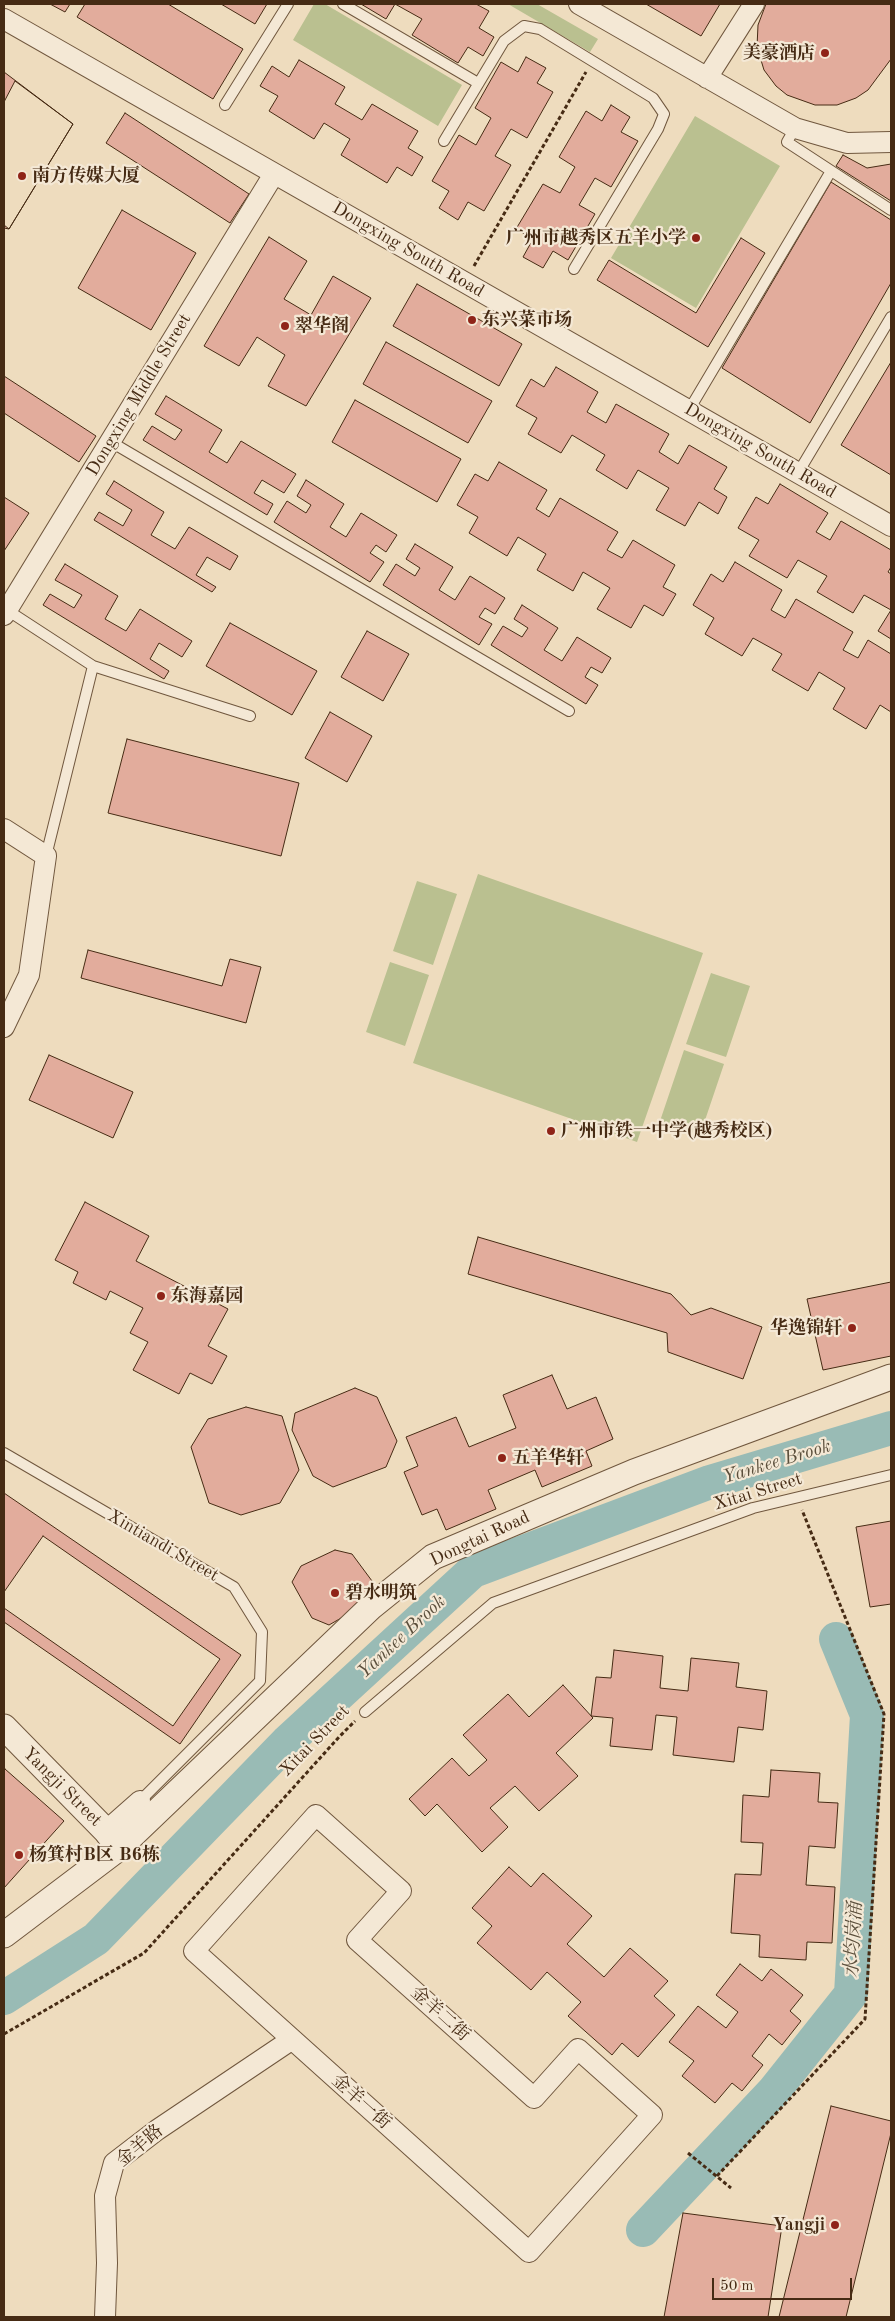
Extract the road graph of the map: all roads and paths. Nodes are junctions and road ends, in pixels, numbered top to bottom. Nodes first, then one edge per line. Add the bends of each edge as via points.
1 (288, 4) edge
2 (343, 4) edge
3 (579, 4) edge
4 (754, 4) edge
5 (4, 19) edge
6 (592, 61) junction
7 (707, 78) junction
8 (478, 83) junction
9 (225, 105) dead end
10 (795, 128) junction
11 (444, 141) dead end
12 (891, 142) edge
13 (831, 171) junction
14 (274, 174) junction
15 (891, 210) edge
16 (482, 253) dead end
17 (574, 269) dead end
18 (891, 317) edge
19 (688, 410) junction
20 (110, 442) junction
21 (798, 473) junction
22 (891, 526) edge
23 (5, 613) edge
24 (93, 666) junction
25 (569, 711) dead end
26 (250, 716) dead end
27 (4, 829) edge
28 (46, 856) junction
29 (4, 1028) edge
30 (891, 1377) edge
31 (4, 1454) edge
32 (891, 1475) edge
33 (796, 1496) junction
34 (365, 1712) joint
35 (4, 1727) edge
36 (140, 1801) joint
37 (316, 1815) joint
38 (113, 1839) junction
39 (4, 1935) edge
40 (4, 2034) edge
41 (291, 2040) junction
42 (652, 2115) joint
43 (688, 2153) dead end
44 (717, 2176) junction
45 (731, 2188) dead end
46 (104, 2317) edge

1 - 9 lane
2 - 8 lane
3 - 7 street
4 - 7 street
5 - 14 street, Dongxing South Road
6 - 8 lane via 540,29 524,26 504,41
6 - 16 path
6 - 17 lane via 653,98 664,114
7 - 10 street
8 - 11 lane
10 - 12 street via 847,143
10 - 13 lane via 787,142
13 - 15 lane
13 - 19 lane
14 - 19 street, Dongxing South Road
14 - 20 street, Dongxing Middle Street
18 - 21 lane
19 - 21 street, Dongxing South Road
20 - 23 street, Dongxing Middle Street
20 - 25 lane
21 - 22 street, Dongxing South Road
23 - 24 lane
24 - 26 lane
24 - 28 lane
27 - 28 street
28 - 29 street via 29,975
30 - 38 street, Dongtai Road via 634,1472 433,1557 371,1607
31 - 36 lane, Xintiandi Street via 234,1587 262,1632 260,1681
32 - 33 lane, Xitai Street
33 - 34 lane, Xitai Street via 753,1508 493,1603
33 - 44 path via 884,1714 865,2019
34 - 40 path, Xitai Street via 144,1953
35 - 38 street, Yangji Street
36 - 38 street
37 - 41 street, 金羊一街 via 194,1952
37 - 42 street, 金羊二街 via 401,1891 357,1940 534,2098 578,2049
38 - 39 street, Dongtai Road
41 - 42 street, 金羊一街 via 529,2252
41 - 46 street, 金羊路 via 157,2130 114,2163 105,2196 107,2263
43 - 44 path
44 - 45 path

